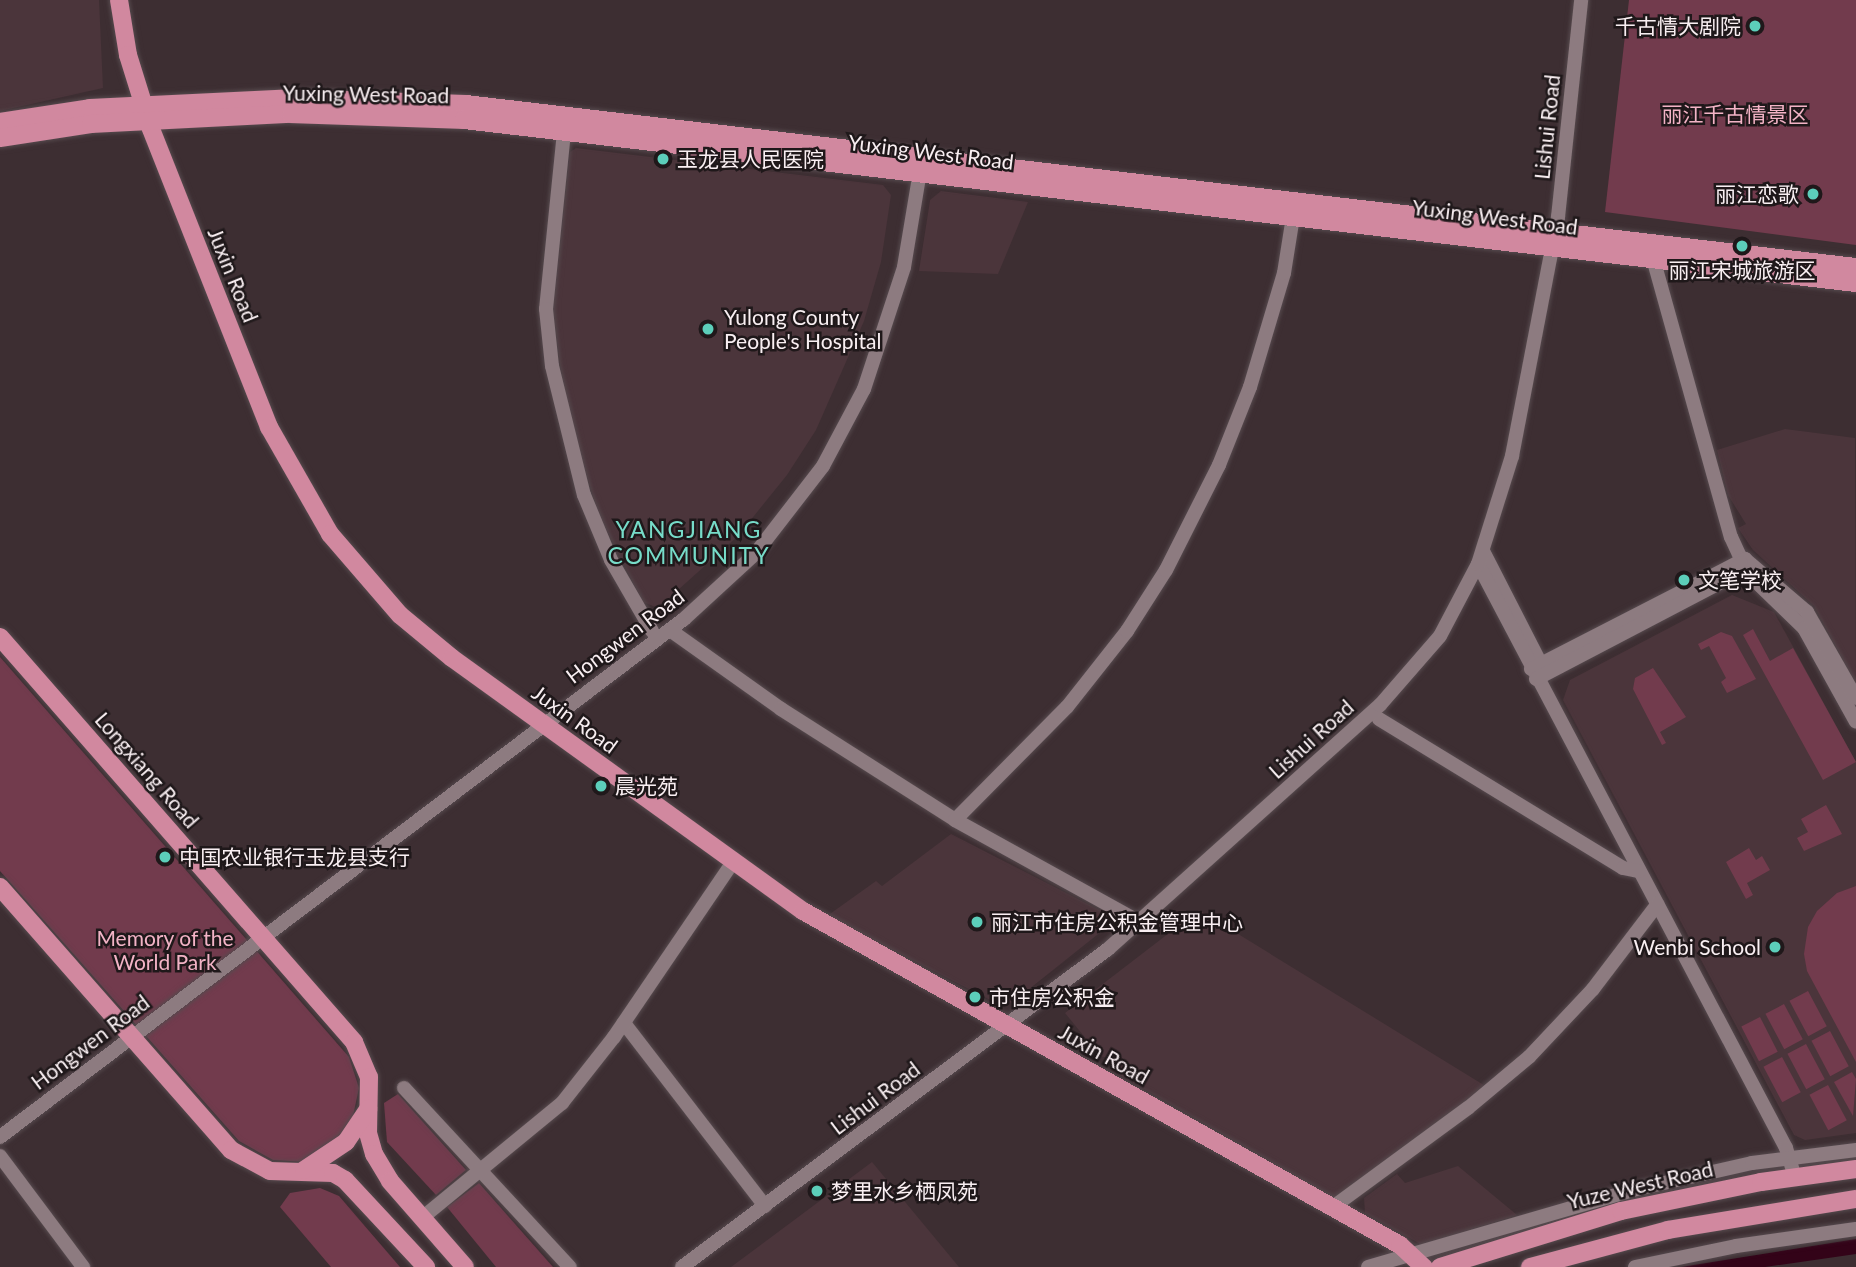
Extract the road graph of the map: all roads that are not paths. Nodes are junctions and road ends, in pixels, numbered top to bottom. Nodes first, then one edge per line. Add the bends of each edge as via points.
1 (110, 0) edge
2 (119, 0) edge
3 (1581, 0) edge
4 (1591, 0) edge
5 (141, 113) junction
6 (0, 122) edge
7 (564, 132) junction
8 (0, 138) edge
9 (916, 165) junction
10 (1293, 217) junction
11 (1559, 240) junction
12 (1651, 250) junction
13 (1856, 267) edge
14 (1856, 283) edge
15 (1745, 559) junction
16 (1484, 563) junction
17 (670, 630) junction
18 (652, 631) junction
19 (0, 637) edge
20 (1539, 672) junction
21 (1856, 698) edge
22 (1379, 719) junction
23 (1856, 722) edge
24 (536, 724) junction
25 (955, 820) junction
26 (728, 869) junction
27 (1639, 871) junction
28 (0, 887) edge
29 (1657, 905) junction
30 (1138, 922) junction
31 (260, 934) junction
32 (624, 1023) junction
33 (1006, 1032) junction
34 (128, 1034) junction
35 (404, 1088) dead end
36 (370, 1104) junction
37 (0, 1125) edge
38 (0, 1137) edge
39 (1856, 1150) edge
40 (0, 1156) edge
41 (1790, 1158) junction
42 (483, 1169) junction
43 (1856, 1169) edge
44 (287, 1175) junction
45 (1795, 1177) junction
46 (1856, 1199) edge
47 (765, 1206) junction
48 (1333, 1207) junction
49 (422, 1219) junction
50 (1856, 1229) edge
51 (1412, 1261) edge
52 (83, 1267) edge
53 (426, 1267) edge
54 (465, 1267) edge
55 (570, 1267) edge
56 (682, 1267) edge
57 (697, 1267) edge
58 (1368, 1267) edge
59 (1440, 1267) edge
60 (1530, 1267) edge
61 (1635, 1267) edge

1 - 5 main road, Juxin Road via 118,57
2 - 5 main road, Juxin Road
3 - 11 street, Lishui Road
4 - 11 street, Lishui Road
5 - 6 main road, Yuxing West Road
5 - 7 main road, Yuxing West Road via 379,114
5 - 8 main road, Yuxing West Road
5 - 9 main road, Yuxing West Road via 302,98 422,101
5 - 24 main road, Juxin Road via 269,427 315,512 362,576 400,615
7 - 9 main road, Yuxing West Road
7 - 18 street via 545,309 552,366 583,495 611,560
9 - 10 main road, Yuxing West Road
9 - 11 main road, Yuxing West Road
9 - 17 street, Hongwen Road via 896,298 850,418 807,489 773,533 720,588
9 - 18 street, Hongwen Road via 881,316 829,438 748,548
10 - 11 main road, Yuxing West Road
10 - 25 street via 1284,273 1250,387 1219,465 1166,570 1127,631 1067,707
11 - 12 main road, Yuxing West Road
11 - 16 street, Lishui Road
12 - 13 main road, Yuxing West Road
12 - 14 main road, Yuxing West Road
12 - 15 street via 1723,517
15 - 20 street via 1729,578
15 - 21 street via 1807,612
15 - 23 street via 1748,574 1804,628
16 - 20 street
16 - 22 street, Lishui Road via 1447,642
16 - 30 street, Lishui Road via 1452,617 1396,690
17 - 24 street, Hongwen Road
17 - 25 street via 781,709
18 - 24 street, Hongwen Road
19 - 31 main road, Longxiang Road
20 - 27 street
22 - 27 street via 1623,868
22 - 33 street, Lishui Road via 1114,956
24 - 26 main road, Juxin Road
24 - 31 street, Hongwen Road
24 - 33 main road, Juxin Road via 803,911
25 - 30 street
26 - 32 street
26 - 33 main road, Juxin Road via 797,919
27 - 29 street
28 - 34 main road
29 - 41 street
29 - 48 street via 1593,989 1529,1057
30 - 33 street, Lishui Road
31 - 34 street, Hongwen Road
31 - 36 main road, Longxiang Road via 354,1042 369,1077
32 - 42 street via 562,1103
32 - 47 street
33 - 47 street, Lishui Road
33 - 48 main road, Juxin Road
33 - 51 main road, Juxin Road
33 - 57 street, Lishui Road
34 - 37 street, Hongwen Road
34 - 38 street, Hongwen Road
34 - 44 main road via 238,1156
35 - 42 street
36 - 44 main road via 338,1150
36 - 49 main road, Longxiang Road via 368,1133 374,1154
39 - 41 street
40 - 52 street
41 - 45 street
41 - 51 street via 1633,1189
42 - 49 street
42 - 55 street
43 - 45 main road, Yuze West Road
44 - 53 main road via 332,1173 345,1180
45 - 59 main road, Yuze West Road via 1621,1211
46 - 60 main road via 1668,1230
47 - 56 street, Lishui Road
48 - 51 main road, Juxin Road
49 - 54 main road, Longxiang Road
50 - 61 street via 1736,1245
51 - 58 street

